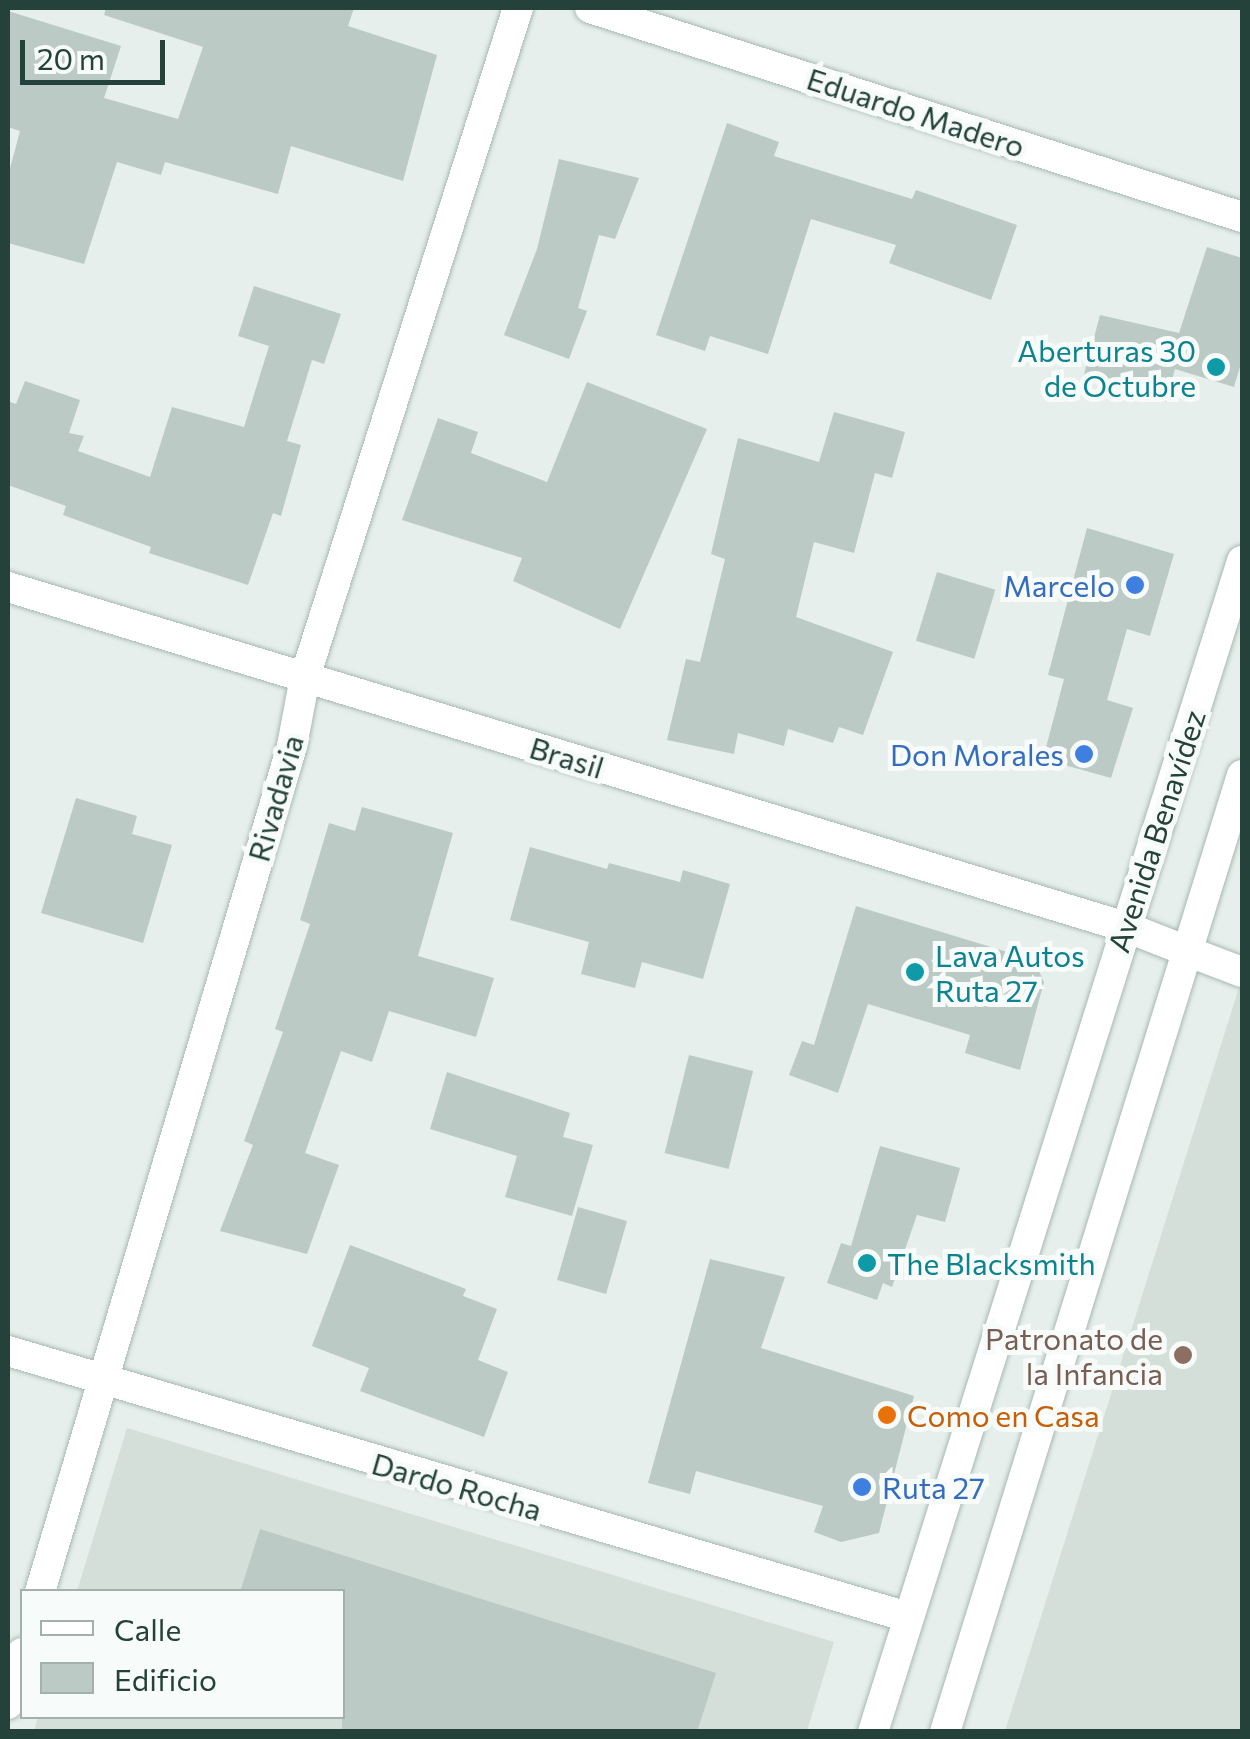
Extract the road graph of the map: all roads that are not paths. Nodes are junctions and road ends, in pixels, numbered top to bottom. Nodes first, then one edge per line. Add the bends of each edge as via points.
1 (518, 8) edge
2 (590, 8) edge
3 (1242, 217) edge
4 (1242, 561) edge
5 (8, 587) edge
6 (306, 677) junction
7 (1242, 775) edge
8 (1126, 927) junction
9 (1187, 951) junction
10 (1242, 972) edge
11 (8, 1351) edge
12 (102, 1381) junction
13 (41, 1589) edge
14 (908, 1617) junction
15 (20, 1660) edge
16 (8, 1704) edge
17 (873, 1732) edge
18 (945, 1732) edge

1 - 6 street, Rivadavia
2 - 3 street, Eduardo Madero
4 - 8 street, Avenida Benavídez
5 - 6 street, Brasil
6 - 8 street, Brasil
6 - 12 street, Rivadavia via 292,746
7 - 9 street
8 - 9 street, Brasil
8 - 14 street, Avenida Benavídez
9 - 10 street, Brasil
9 - 18 street
11 - 12 street, Dardo Rocha
12 - 13 street, Rivadavia
12 - 14 street, Dardo Rocha
14 - 17 street, Avenida Benavídez
15 - 16 street

